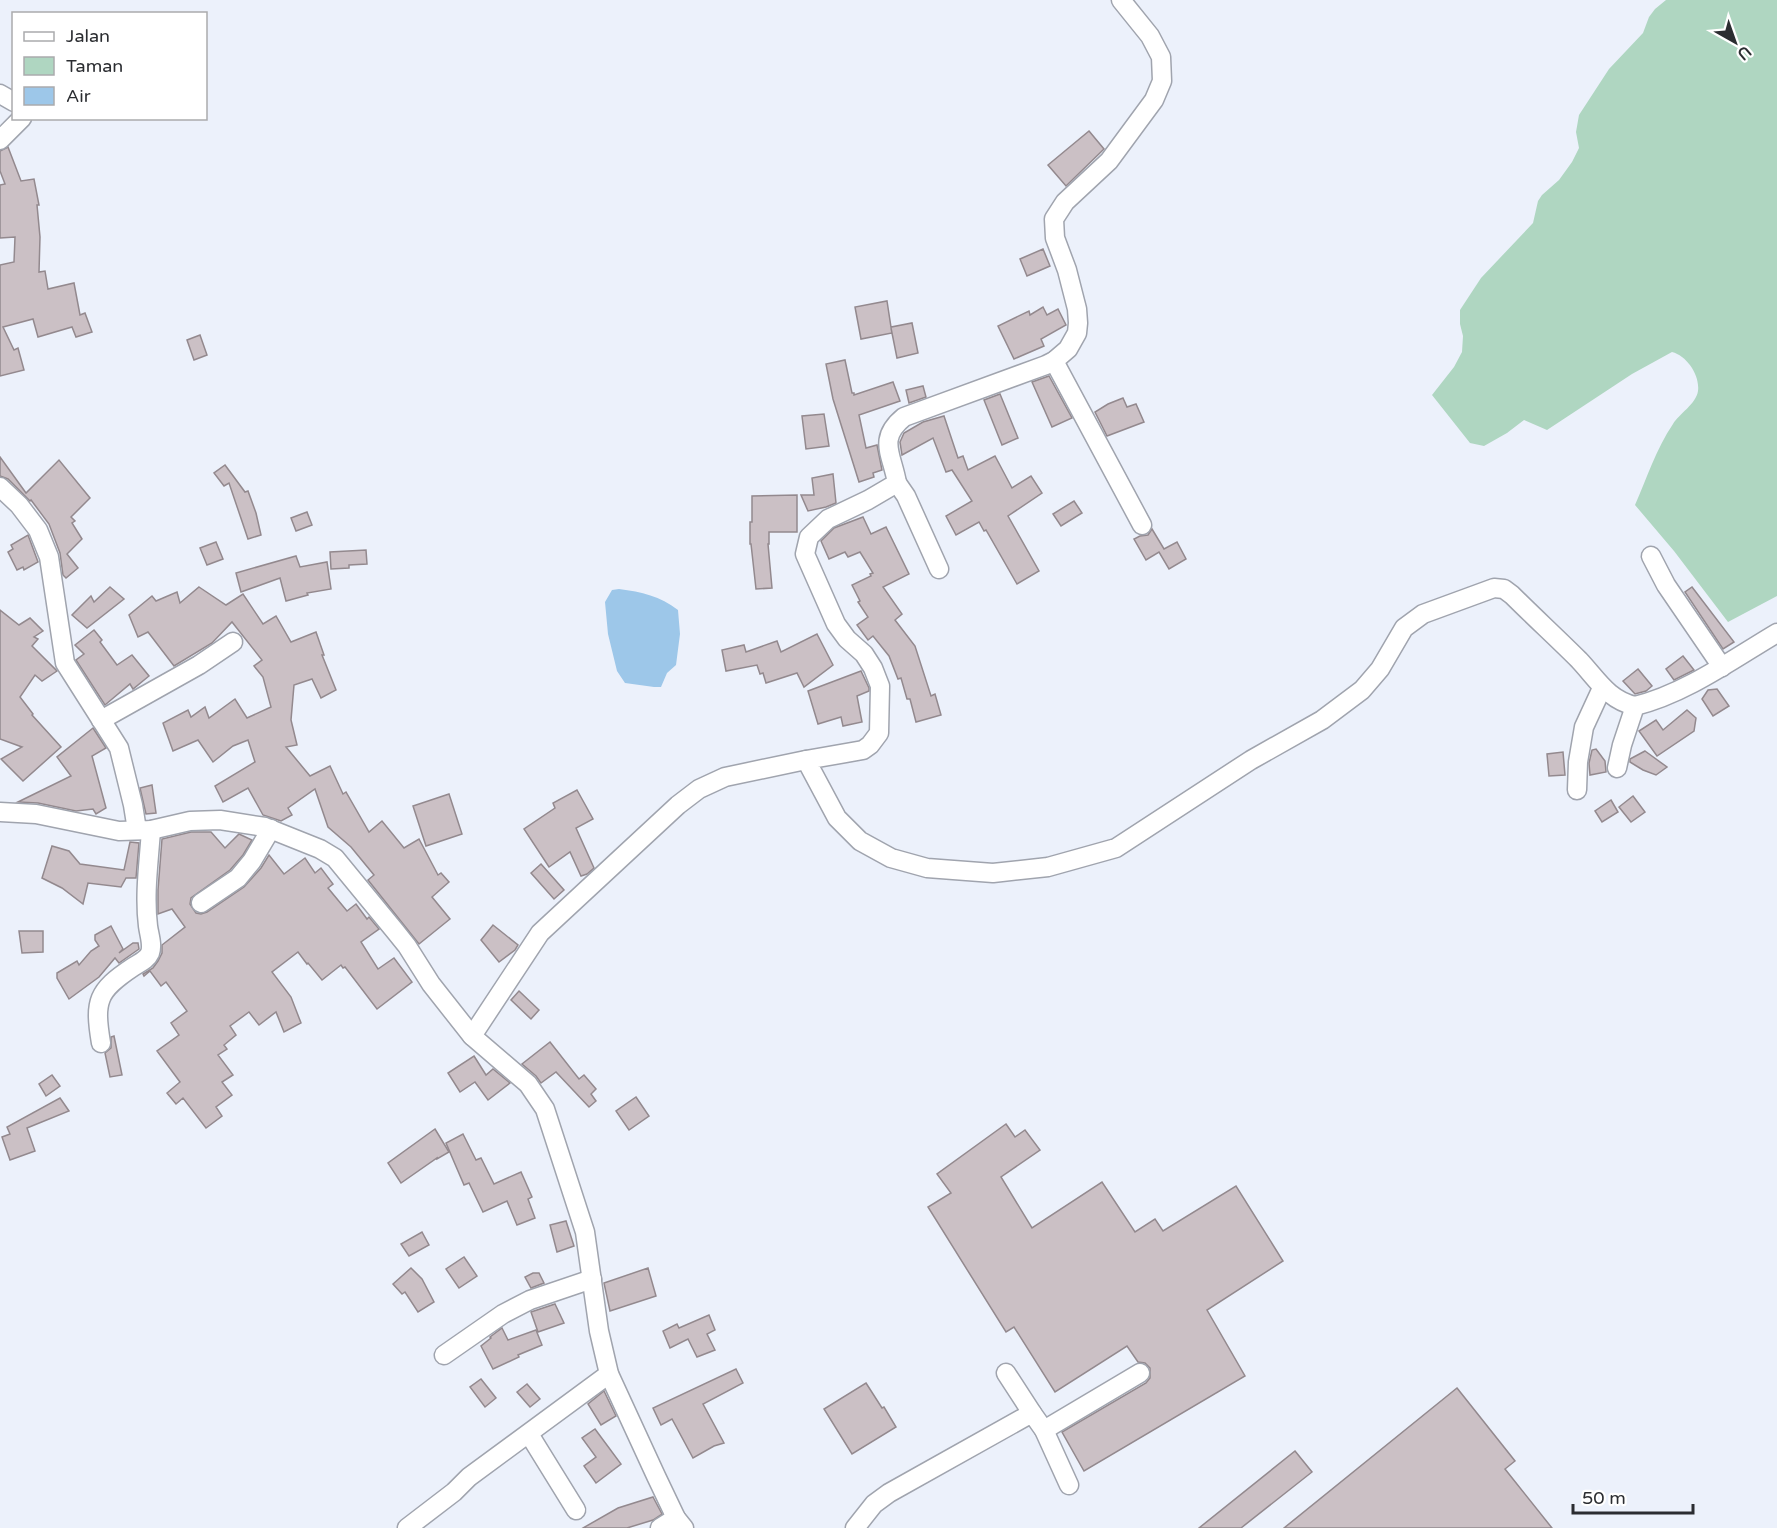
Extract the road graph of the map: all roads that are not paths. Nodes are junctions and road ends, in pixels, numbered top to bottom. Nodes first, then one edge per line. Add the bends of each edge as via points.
1 (1121, 0) edge
2 (20, 120) edge
3 (0, 140) edge
4 (1054, 362) junction
5 (897, 483) junction
6 (0, 487) edge
7 (1142, 525) dead end
8 (1651, 556) dead end
9 (939, 569) dead end
10 (1777, 633) edge
11 (233, 642) dead end
12 (1722, 668) junction
13 (1602, 688) junction
14 (1635, 706) junction
15 (101, 720) junction
16 (806, 760) junction
17 (1617, 768) dead end
18 (1577, 790) dead end
19 (0, 812) edge
20 (271, 829) junction
21 (144, 830) junction
22 (201, 903) dead end
23 (472, 1036) junction
24 (101, 1043) dead end
25 (592, 1278) junction
26 (444, 1355) dead end
27 (1006, 1373) dead end
28 (1140, 1373) dead end
29 (609, 1374) junction
30 (1032, 1413) junction
31 (1044, 1430) junction
32 (529, 1434) junction
33 (1069, 1485) dead end
34 (576, 1510) dead end
35 (680, 1523) edge
36 (407, 1528) edge
37 (660, 1528) edge
38 (855, 1528) edge

1 - 4 street via 1150,36 1161,57 1162,81 1154,100 1109,161 1065,202 1054,219 1055,238 1067,270 1078,323 1068,349
2 - 3 street
4 - 5 street via 904,417 887,441
4 - 7 street
5 - 9 street
5 - 16 street via 828,519 809,537 805,554 836,624 864,654 880,686 879,733 870,745 863,750
6 - 15 street via 38,530 49,557 65,663
8 - 12 street
10 - 12 street
11 - 15 street
12 - 14 street via 1653,702
13 - 14 street via 1624,704
13 - 16 street via 1512,595 1504,588 1494,588 1423,614 1404,628 1380,669 1345,704 1116,848 1048,867 993,873 927,868 891,858 860,841 837,818
13 - 18 street via 1584,728
14 - 17 street
15 - 21 street via 119,748 133,805
16 - 23 street via 725,777 678,805 540,933
19 - 21 street via 36,814 119,831
20 - 21 street via 220,820
20 - 22 street via 238,878
20 - 23 street via 334,858 407,946
21 - 24 street via 151,951 105,989 98,1001
23 - 25 street via 528,1084 545,1109 585,1232
25 - 26 street via 503,1314
25 - 29 street
27 - 30 street
28 - 31 street
29 - 32 street
29 - 35 street
30 - 31 street
30 - 38 street via 889,1493 874,1504
31 - 33 street
32 - 34 street
32 - 36 street
35 - 37 street

